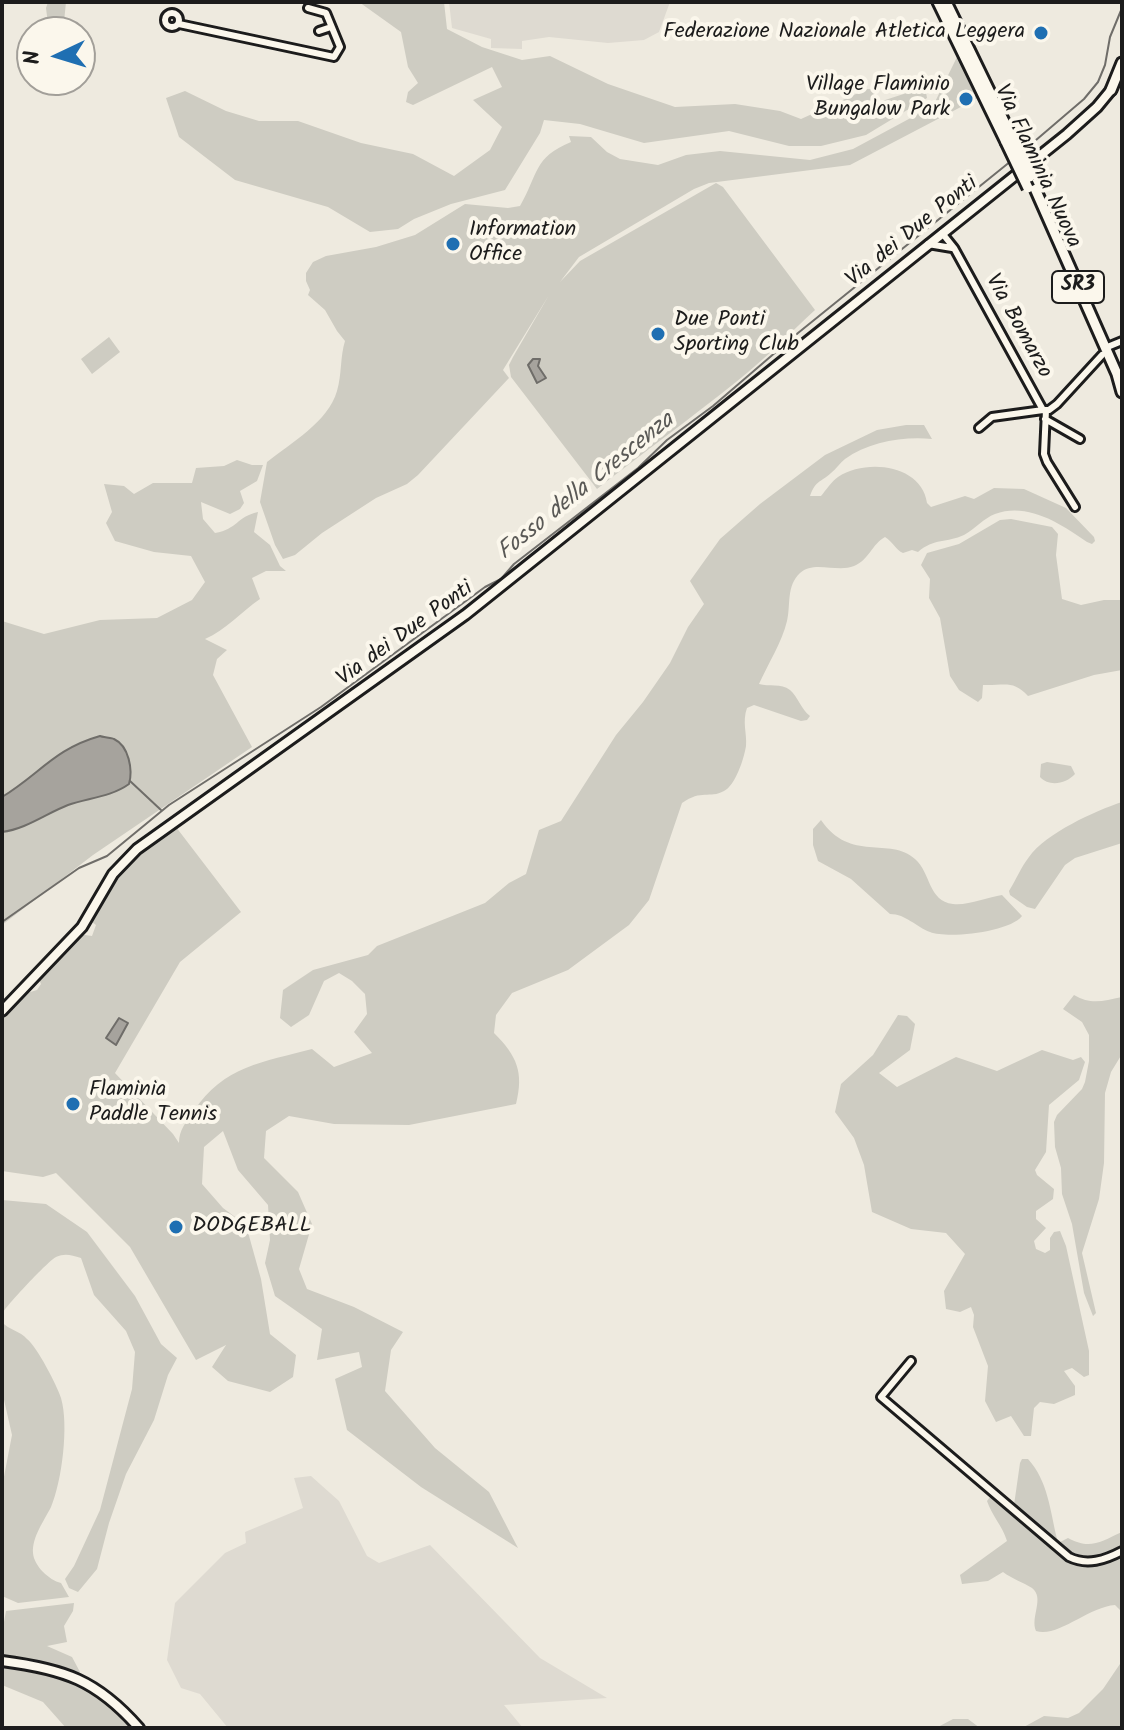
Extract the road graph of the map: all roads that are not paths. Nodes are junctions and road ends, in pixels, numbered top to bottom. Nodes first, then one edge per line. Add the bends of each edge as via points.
1 (938, 2) edge
2 (946, 2) edge
3 (173, 4) edge
4 (308, 8) dead end
5 (172, 13) junction
6 (179, 24) junction
7 (331, 27) junction
8 (319, 31) dead end
9 (1122, 63) edge
10 (1122, 78) edge
11 (1111, 90) junction
12 (1009, 140) junction
13 (942, 233) junction
14 (928, 244) junction
15 (954, 248) junction
16 (1122, 341) edge
17 (1104, 351) junction
18 (1122, 391) edge
19 (1045, 410) junction
20 (1045, 419) junction
21 (979, 428) dead end
22 (1080, 439) dead end
23 (1075, 507) dead end
24 (2, 1011) edge
25 (911, 1361) dead end
26 (1122, 1551) edge
27 (2, 1661) edge
28 (139, 1728) edge

1 - 12 main road, Via Flaminia Nuova / SR3
2 - 12 main road, Via Flaminia Nuova / SR3
3 - 5 street
4 - 7 street via 326,13
5 - 6 street
5 - 6 street via 166,24
6 - 7 street via 334,57 340,47
7 - 8 street
9 - 11 main road
10 - 11 main road
11 - 13 street, Via dei Due Ponti via 1084,120
12 - 17 main road, Via Flaminia Nuova / SR3, bridge
13 - 14 street, Via dei Due Ponti
13 - 15 street, Via Bomarzo
14 - 15 street
14 - 24 street, Via dei Due Ponti via 454,624 137,849 113,874 82,927
15 - 19 street, Via Bomarzo
16 - 17 street, Via Bomarzo
17 - 18 main road, Via Flaminia Nuova / SR3
17 - 19 street, Via Bomarzo via 1057,404
19 - 20 street
19 - 21 street via 992,417
20 - 22 street
20 - 23 street via 1047,462
25 - 26 street via 881,1397 1069,1557 1094,1561
27 - 28 street via 89,1683

